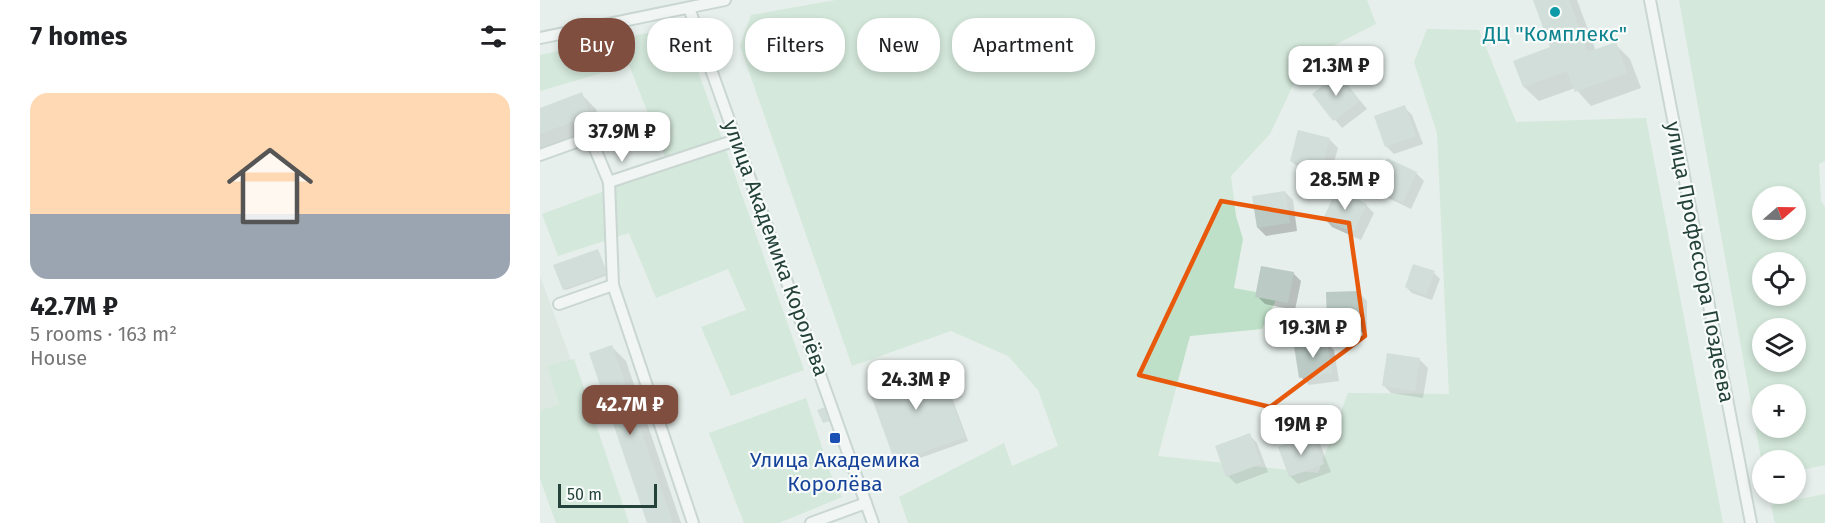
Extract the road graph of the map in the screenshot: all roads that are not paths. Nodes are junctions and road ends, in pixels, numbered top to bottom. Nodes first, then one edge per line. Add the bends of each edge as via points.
1 (725, 0) edge
2 (1650, 0) edge
3 (689, 8) junction
4 (540, 38) edge
5 (736, 140) junction
6 (540, 155) edge
7 (609, 182) junction
8 (613, 285) junction
9 (559, 304) dead end
10 (866, 503) junction
11 (693, 523) edge
12 (811, 523) edge
13 (873, 523) edge
14 (1751, 523) edge

1 - 3 street
2 - 14 street, улица Профессора Поздеева
3 - 4 street
3 - 5 street, улица Академика Королёва
5 - 7 street
5 - 10 street, улица Академика Королёва
6 - 7 street via 590,137
7 - 8 street
8 - 9 street
8 - 11 street
10 - 12 street
10 - 13 street, улица Академика Королёва

